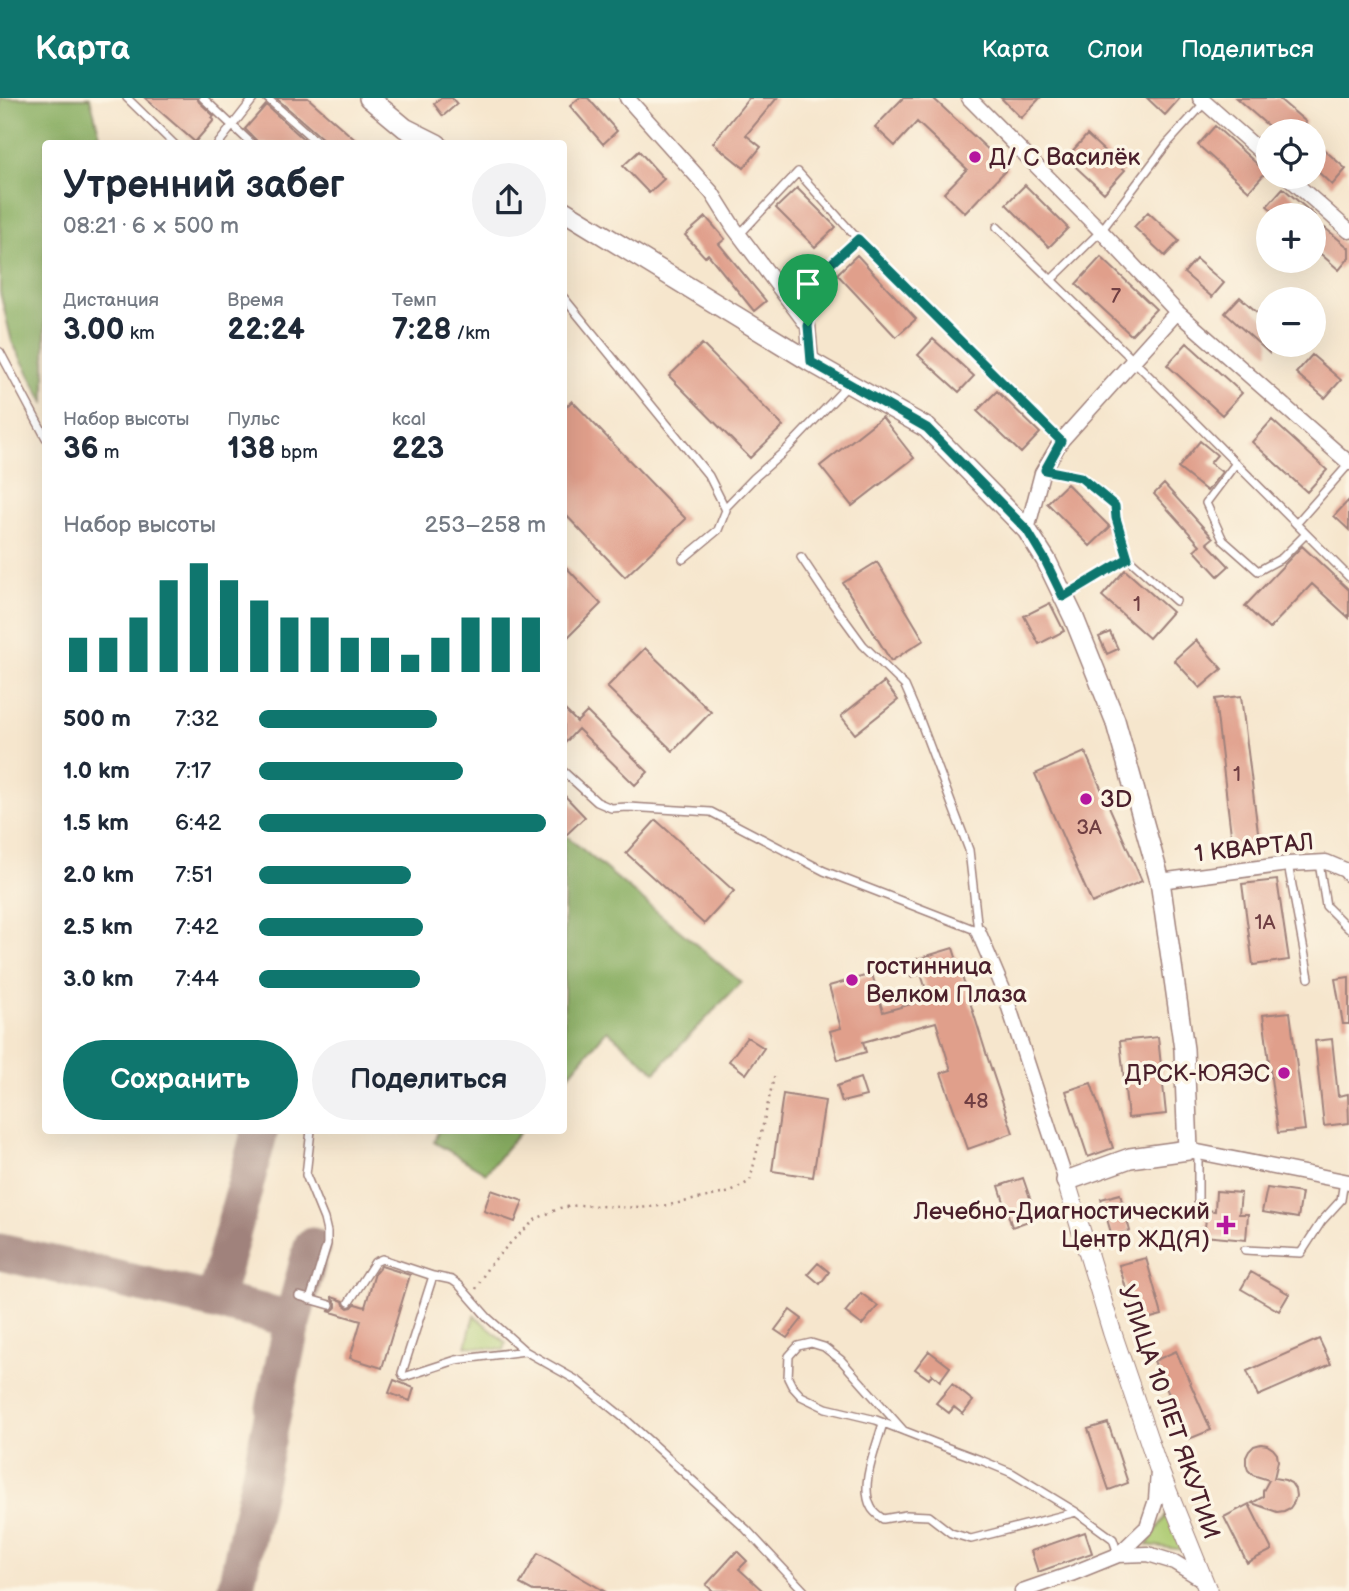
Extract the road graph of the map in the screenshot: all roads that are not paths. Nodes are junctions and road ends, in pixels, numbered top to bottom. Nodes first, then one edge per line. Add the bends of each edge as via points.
1 (127, 98) edge
2 (203, 98) edge
3 (254, 98) edge
4 (267, 98) edge
5 (369, 98) edge
6 (628, 98) edge
7 (969, 98) edge
8 (1205, 99) edge
9 (232, 124) junction
10 (170, 140) edge
11 (221, 140) edge
12 (248, 140) edge
13 (314, 140) edge
14 (425, 140) edge
15 (1256, 147) edge
16 (1302, 189) edge
17 (567, 213) edge
18 (997, 227) dead end
19 (1101, 231) junction
20 (1349, 231) edge
21 (739, 235) junction
22 (858, 239) junction
23 (1051, 280) junction
24 (567, 302) edge
25 (1177, 312) junction
26 (808, 326) junction
27 (0, 352) edge
28 (1133, 360) junction
29 (811, 362) junction
30 (849, 384) junction
31 (42, 431) edge
32 (1061, 441) junction
33 (1236, 463) junction
34 (1349, 464) edge
35 (1045, 470) junction
36 (724, 508) junction
37 (1296, 524) junction
38 (1027, 530) junction
39 (1306, 534) junction
40 (801, 557) dead end
41 (1128, 558) junction
42 (683, 559) dead end
43 (1349, 577) edge
44 (1063, 597) junction
45 (1176, 601) dead end
46 (567, 775) edge
47 (1319, 863) junction
48 (1288, 864) junction
49 (1348, 871) edge
50 (1160, 881) junction
51 (1349, 929) edge
52 (978, 931) junction
53 (1309, 978) dead end
54 (311, 1134) edge
55 (1193, 1152) junction
56 (1066, 1181) junction
57 (1347, 1181) edge
58 (1198, 1202) dead end
59 (1245, 1250) dead end
60 (433, 1276) junction
61 (299, 1296) dead end
62 (310, 1300) junction
63 (349, 1302) dead end
64 (330, 1305) dead end
65 (525, 1351) junction
66 (883, 1423) junction
67 (904, 1431) junction
68 (1158, 1466) junction
69 (1076, 1512) junction
70 (1118, 1555) junction
71 (804, 1591) edge
72 (1022, 1591) edge
73 (1208, 1591) edge

1 - 10 lane
2 - 9 lane
3 - 9 lane
4 - 13 lane
5 - 14 main road
6 - 21 street via 712,193
7 - 19 street
8 - 15 street
8 - 19 lane
9 - 11 lane
9 - 12 lane
16 - 20 street
17 - 29 main road
18 - 23 lane
19 - 23 lane
19 - 25 street
21 - 22 lane via 798,172
21 - 26 street
22 - 26 lane via 824,270
22 - 32 lane
23 - 28 lane
24 - 36 lane via 709,476
25 - 28 street
25 - 34 street
26 - 29 street
27 - 31 lane
28 - 32 street
28 - 33 lane
29 - 30 main road
30 - 36 lane
30 - 38 main road via 927,428
32 - 35 street
33 - 37 lane
33 - 39 lane via 1206,503 1223,540 1258,571 1282,558
34 - 37 lane
35 - 38 street
35 - 41 lane via 1080,477 1115,506
36 - 42 lane via 718,530
37 - 39 lane
38 - 44 main road
39 - 43 lane
40 - 52 lane via 863,645 905,686 969,850
41 - 44 lane
41 - 45 lane
44 - 50 main road via 1115,720
46 - 52 lane via 597,802 611,808 711,812 824,871
47 - 48 street, 1 КВАРТАЛ
47 - 49 street, 1 КВАРТАЛ
47 - 51 lane via 1326,906
48 - 50 street, 1 КВАРТАЛ
48 - 53 lane
50 - 55 main road via 1184,1049
52 - 56 street, УЛИЦА 10 ЛЕТ ЯКУТИИ via 1004,992
54 - 62 lane via 306,1175 324,1220 327,1244
55 - 56 main road via 1130,1158
55 - 57 street
55 - 58 lane
56 - 68 street, УЛИЦА 10 ЛЕТ ЯКУТИИ
57 - 59 lane via 1341,1200 1301,1253
60 - 63 lane via 378,1260
60 - 65 lane via 459,1284
60 - 65 lane via 401,1373 404,1377 456,1360
61 - 62 lane
62 - 64 lane
65 - 71 lane via 578,1381 625,1419 746,1529
66 - 67 lane
66 - 67 lane via 801,1396 788,1378 789,1356 798,1346 824,1347
66 - 69 lane via 866,1492 872,1510 883,1519 929,1516 951,1533 971,1539
67 - 69 lane via 1012,1474
68 - 70 street via 1156,1500 1147,1527
68 - 73 street, УЛИЦА 10 ЛЕТ ЯКУТИИ
69 - 70 lane via 1112,1539
70 - 72 street
70 - 73 street via 1148,1554 1174,1562 1200,1578

